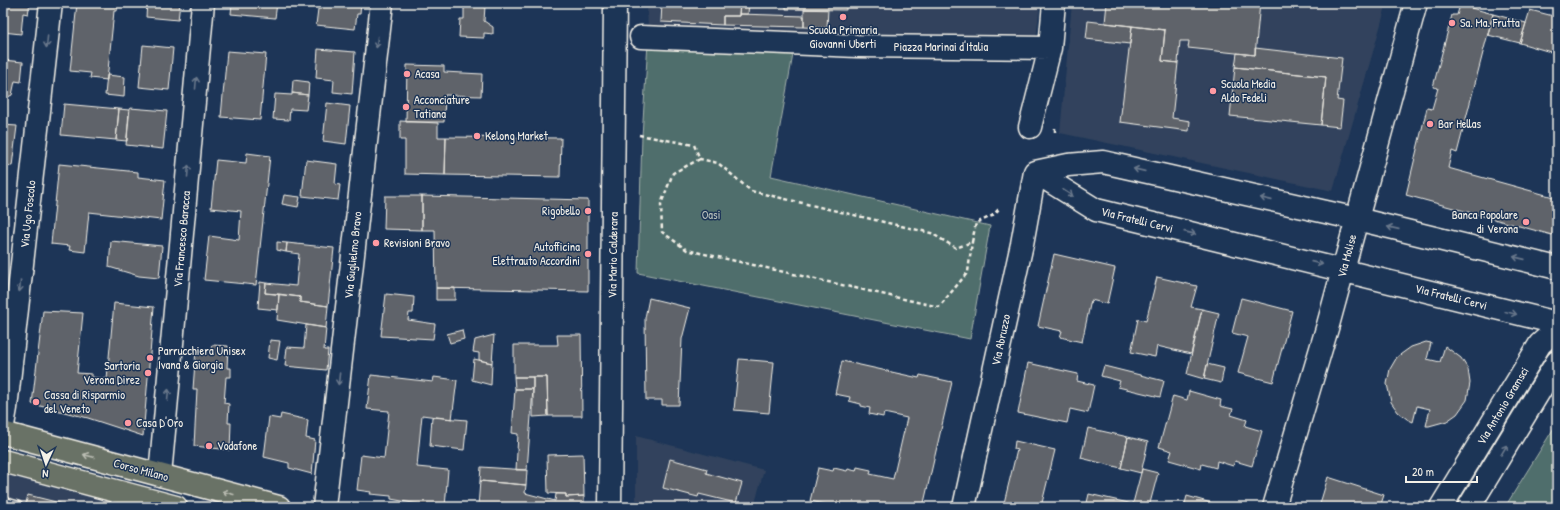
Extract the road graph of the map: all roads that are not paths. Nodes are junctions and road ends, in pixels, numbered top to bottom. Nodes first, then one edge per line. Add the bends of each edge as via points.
1 (51, 3) edge
2 (203, 3) edge
3 (382, 3) edge
4 (615, 3) edge
5 (1054, 3) edge
6 (1416, 3) edge
7 (641, 37) dead end
8 (1050, 48) junction
9 (1030, 127) dead end
10 (1035, 172) junction
11 (1357, 220) junction
12 (1557, 268) edge
13 (1343, 270) junction
14 (1557, 323) edge
15 (1557, 329) edge
16 (1557, 362) edge
17 (3, 425) edge
18 (3, 433) edge
19 (3, 461) edge
20 (160, 475) junction
21 (118, 500) edge
22 (3, 503) edge
23 (153, 504) edge
24 (334, 505) edge
25 (17, 507) edge
26 (176, 507) edge
27 (279, 507) edge
28 (610, 507) edge
29 (964, 507) edge
30 (1274, 507) edge
31 (1441, 507) edge
32 (1469, 507) edge

1 -> 17 street, Via Ugo Foscolo
20 -> 2 street, Via Francesco Baracca
3 -> 24 street, Via Guglielmo Bravo
4 - 28 street, Via Mario Calderara
5 - 8 street
6 - 11 street, Via Molise
7 - 8 street, Piazza Marinai d'Italia via 857,46
8 - 9 street
11 -> 10 street via 1103,162 1068,165
10 -> 13 street, Via Fratelli Cervi via 1096,210
10 - 29 street, Via Abruzzo via 1022,244
12 -> 11 street
11 - 13 street, Via Molise
13 -> 14 street, Via Fratelli Cervi
13 - 30 street, Via Molise
15 - 31 street, Via Antonio Gramsci via 1540,344
32 -> 16 street, Via Antonio Gramsci
20 -> 18 main road, Corso Milano
19 - 21 main road
27 -> 20 main road, Corso Milano
21 - 23 main road
22 - 25 lane
23 - 26 main road

